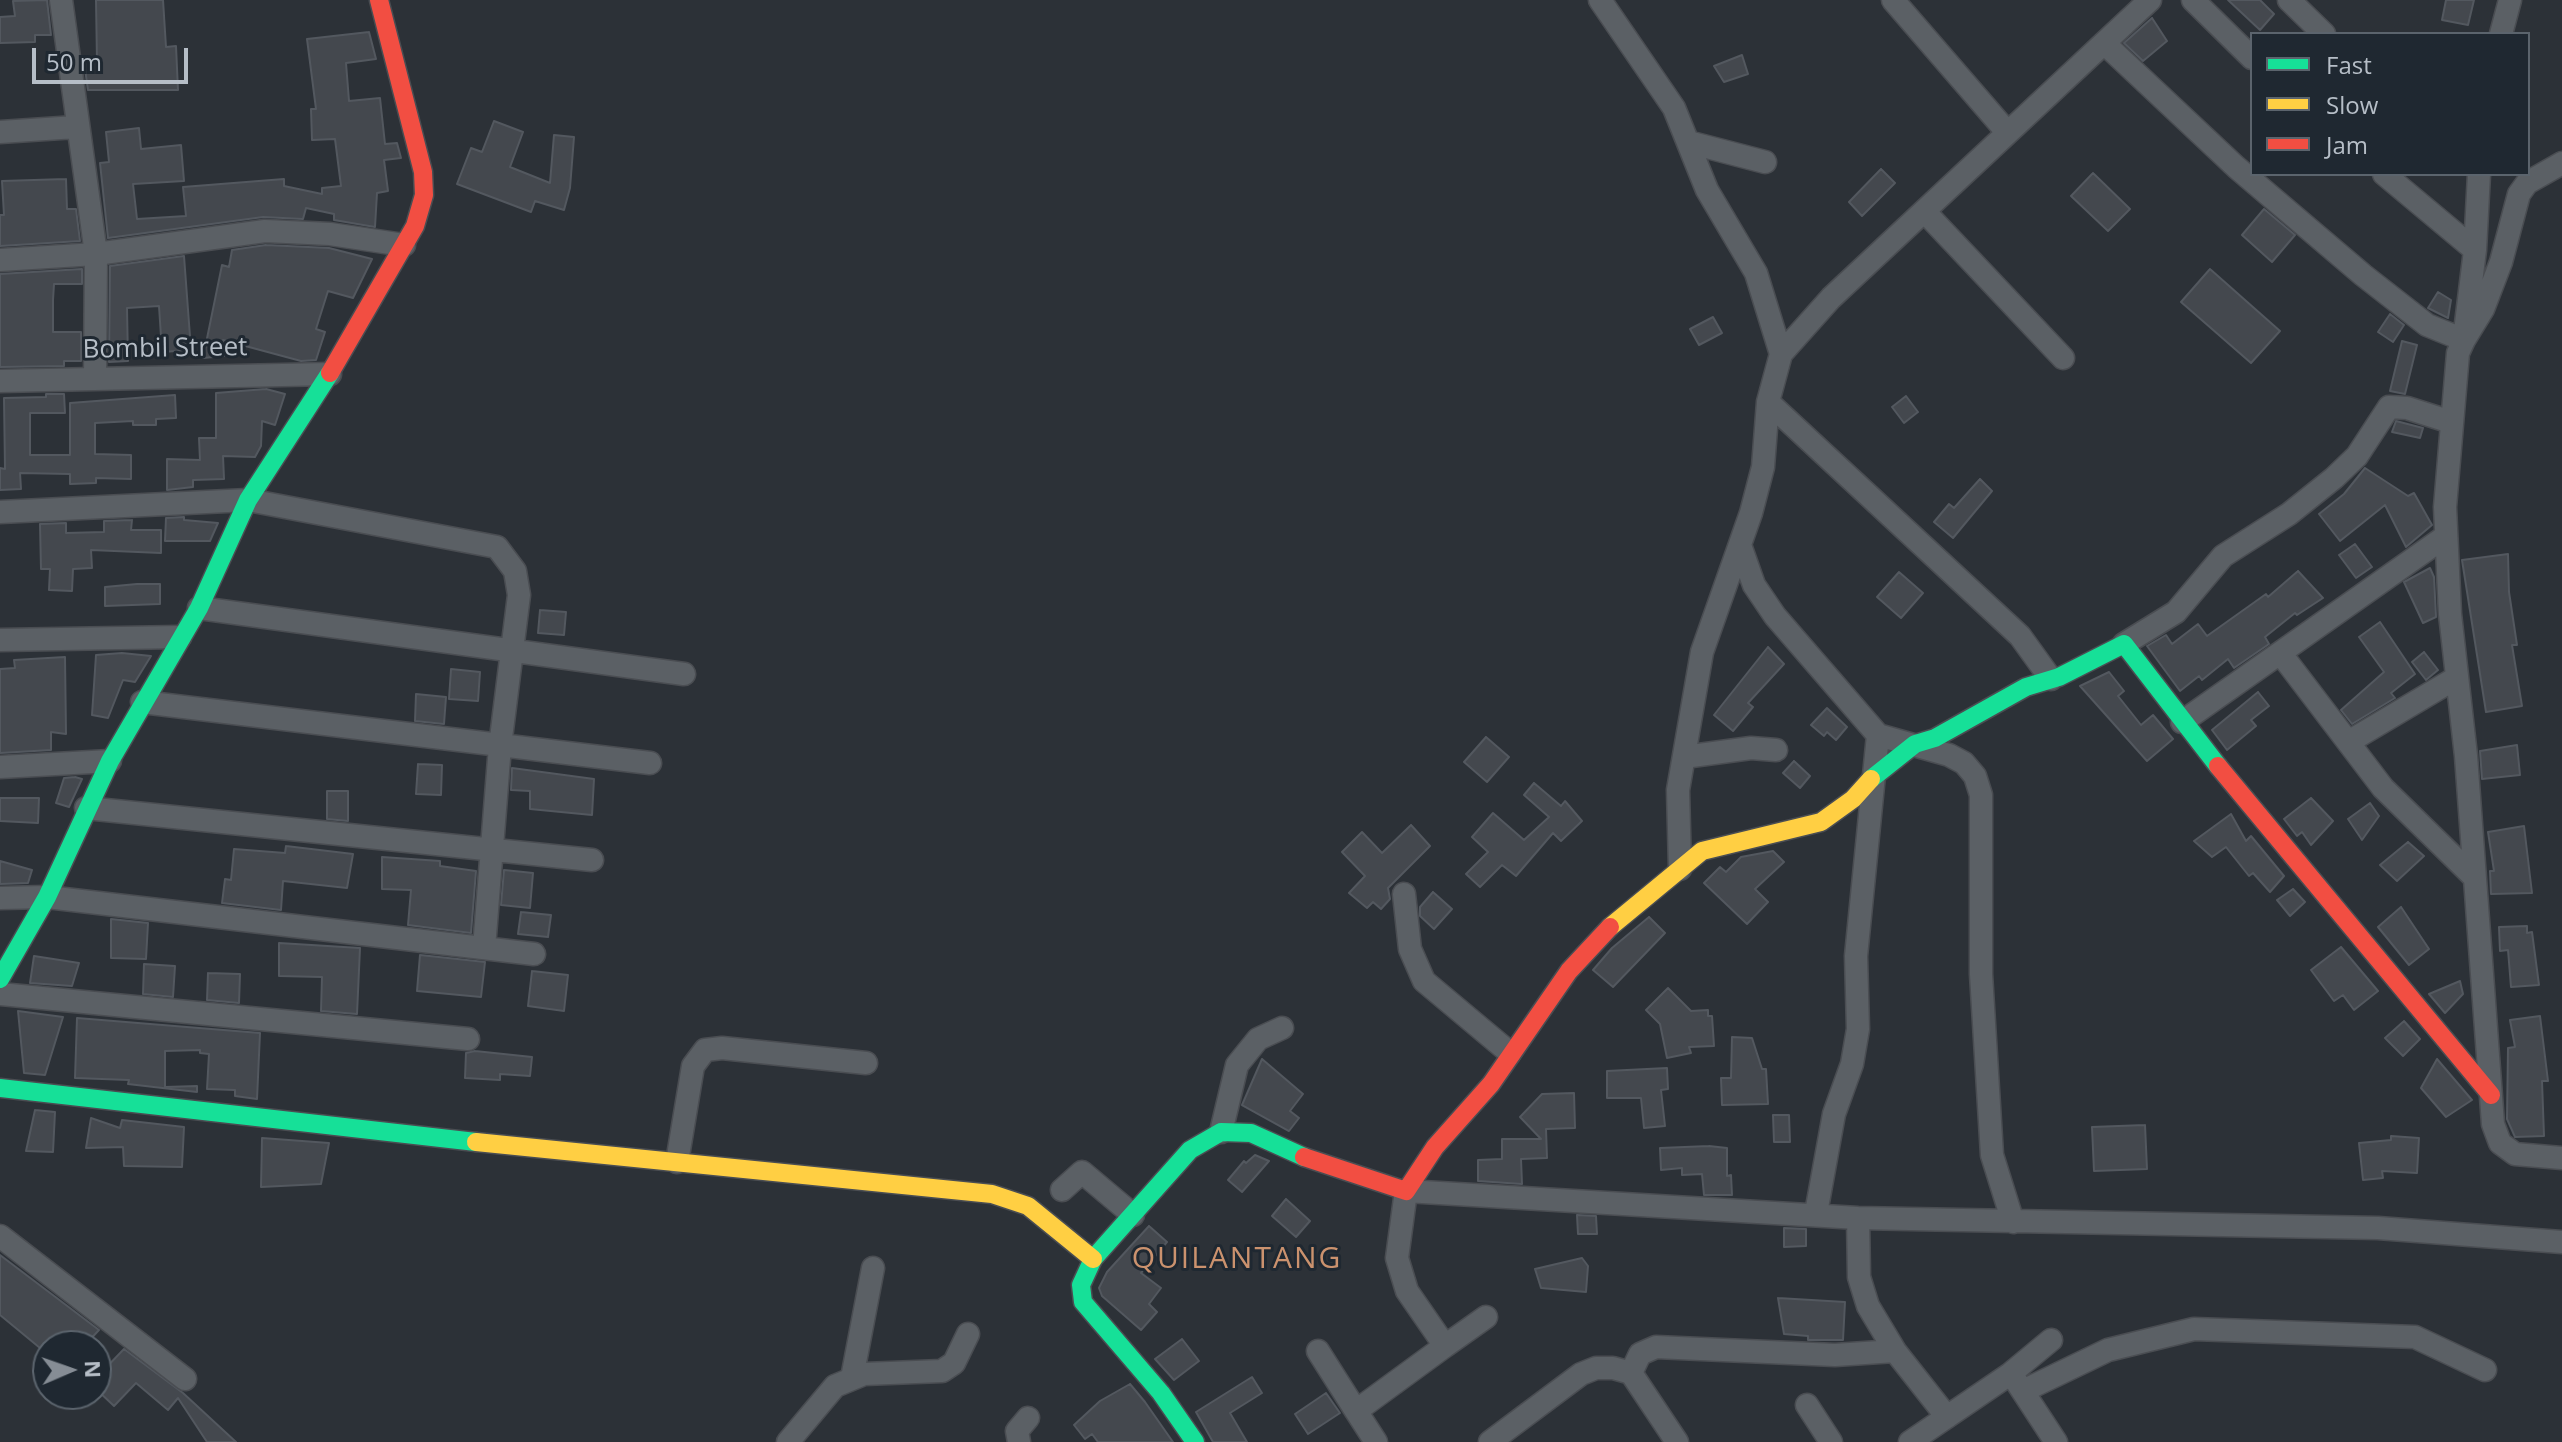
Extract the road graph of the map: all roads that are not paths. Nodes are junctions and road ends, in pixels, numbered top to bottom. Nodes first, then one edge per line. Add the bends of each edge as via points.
1 (61, 0) edge
2 (379, 0) edge
3 (1600, 0) edge
4 (1893, 0) edge
5 (2150, 0) edge
6 (2193, 0) edge
7 (2289, 0) edge
8 (2510, 0) edge
9 (2322, 32) edge
10 (2502, 32) edge
11 (2104, 43) junction
12 (2250, 56) edge
13 (76, 127) junction
14 (0, 132) edge
15 (2007, 132) junction
16 (1688, 142) junction
17 (1765, 162) dead end
18 (2562, 163) edge
19 (2386, 176) edge
20 (2479, 176) edge
21 (1924, 211) junction
22 (404, 245) junction
23 (2475, 250) junction
24 (96, 254) junction
25 (0, 260) edge
26 (2464, 340) junction
27 (1781, 354) junction
28 (2063, 358) dead end
29 (330, 374) junction
30 (95, 379) junction
31 (0, 381) edge
32 (1768, 402) junction
33 (2451, 422) junction
34 (248, 500) junction
35 (0, 512) edge
36 (2446, 536) junction
37 (1741, 548) junction
38 (199, 608) junction
39 (180, 637) junction
40 (0, 640) edge
41 (2124, 644) junction
42 (511, 651) junction
43 (2281, 654) junction
44 (684, 674) dead end
45 (2456, 678) junction
46 (2051, 679) junction
47 (142, 702) junction
48 (2182, 722) junction
49 (1878, 735) junction
50 (2350, 741) junction
51 (1915, 744) junction
52 (500, 746) junction
53 (1776, 750) dead end
54 (1684, 757) junction
55 (110, 761) junction
56 (650, 763) dead end
57 (0, 767) edge
58 (1871, 783) junction
59 (86, 808) junction
60 (491, 850) junction
61 (592, 860) dead end
62 (1680, 869) junction
63 (2473, 876) junction
64 (1404, 894) dead end
65 (47, 897) junction
66 (0, 898) edge
67 (484, 948) junction
68 (534, 954) dead end
69 (0, 979) edge
70 (0, 994) edge
71 (1282, 1028) dead end
72 (468, 1039) dead end
73 (1510, 1053) junction
74 (866, 1063) dead end
75 (0, 1088) edge
76 (2491, 1095) junction
77 (1221, 1132) junction
78 (2562, 1158) edge
79 (677, 1162) junction
80 (1062, 1190) dead end
81 (1406, 1191) junction
82 (1816, 1213) junction
83 (1133, 1215) junction
84 (1858, 1218) junction
85 (2013, 1222) junction
86 (0, 1236) edge
87 (2562, 1242) edge
88 (1093, 1259) junction
89 (873, 1268) dead end
90 (1486, 1317) dead end
91 (968, 1334) dead end
92 (2051, 1340) dead end
93 (1445, 1346) junction
94 (1318, 1351) dead end
95 (1895, 1351) junction
96 (2485, 1370) dead end
97 (1631, 1373) junction
98 (852, 1378) junction
99 (185, 1379) dead end
100 (2016, 1383) junction
101 (1807, 1405) dead end
102 (1356, 1411) junction
103 (1947, 1417) junction
104 (1028, 1418) dead end
105 (788, 1442) edge
106 (1019, 1442) edge
107 (1195, 1442) edge
108 (1376, 1442) edge
109 (1490, 1442) edge
110 (1677, 1442) edge
111 (1831, 1442) edge
112 (1910, 1442) edge
113 (2056, 1442) edge

1 - 13 street
2 - 22 street via 423,172 424,195
3 - 16 street via 1657,80
4 - 15 street
5 - 11 street
6 - 12 street
7 - 9 street
8 - 10 street
11 - 15 street
11 - 26 street via 2236,167 2363,275 2427,325
13 - 14 street
13 - 24 street
15 - 21 street
16 - 17 street
16 - 27 street via 1707,190 1756,273
18 - 26 street via 2527,183 2519,194 2497,274
19 - 23 street
20 - 23 street
21 - 27 street via 1811,318
21 - 28 street
22 - 24 street via 265,231
22 - 29 street
23 - 26 street
24 - 25 street
24 - 30 street
26 - 33 street
27 - 32 street
29 - 30 street, Bombil Street
29 - 34 street
30 - 31 street, Bombil Street
32 - 37 street via 1763,467
32 - 46 street via 2020,636
33 - 36 street
33 - 41 street via 2389,407 2357,456 2334,478 2223,556 2176,612
34 - 35 street
34 - 38 street
34 - 42 street via 497,547 515,571 519,595
36 - 43 street
36 - 45 street
37 - 49 street via 1754,585 1775,616
37 - 54 street via 1702,652
38 - 39 street
38 - 42 street
39 - 40 street
39 - 47 street
41 - 46 street
41 - 48 street
42 - 44 street
42 - 52 street
43 - 48 street
43 - 50 street
45 - 50 street
45 - 63 street
46 - 51 street
47 - 52 street
47 - 55 street
48 - 76 street
49 - 51 street
49 - 58 street
50 - 63 street via 2383,788
51 - 58 street via 1880,769
51 - 85 street via 1964,763 1981,795 1983,1048 1992,1155
52 - 56 street
52 - 60 street
53 - 54 street
54 - 62 street via 1678,790
55 - 57 street
55 - 59 street
58 - 62 street via 1821,822 1702,851
58 - 82 street via 1856,956 1858,1029 1834,1114
59 - 60 street
59 - 65 street
60 - 61 street
60 - 67 street
62 - 73 street via 1596,938
63 - 76 street
64 - 73 street via 1410,949 1424,981
65 - 66 street
65 - 67 street
65 - 69 street
67 - 68 street
70 - 72 street
71 - 77 street via 1258,1039 1237,1065
73 - 81 street
74 - 79 street via 705,1050 693,1066
75 - 79 street
76 - 78 street via 2500,1143 2515,1154
77 - 81 street via 1251,1133 1303,1157
77 - 83 street via 1190,1150
79 - 88 street via 992,1194 1028,1206
80 - 83 street via 1082,1172
81 - 82 street
81 - 93 street via 1397,1258 1407,1291
82 - 84 street
83 - 88 street
84 - 85 street
84 - 95 street via 1859,1277 1868,1306
85 - 87 street via 2378,1228
86 - 99 street
88 - 107 street via 1081,1285 1083,1302 1161,1393
89 - 98 street
90 - 93 street
91 - 98 street via 954,1363 942,1371 884,1371
92 - 100 street
93 - 102 street
94 - 102 street
95 - 97 street via 1835,1355 1656,1347 1640,1354
95 - 103 street
96 - 100 street via 2415,1337 2194,1329 2108,1350
97 - 109 street via 1596,1368 1581,1374
97 - 110 street
98 - 105 street via 835,1386
100 - 103 street
100 - 113 street
101 - 111 street
102 - 108 street
103 - 112 street
104 - 106 street via 1017,1431

